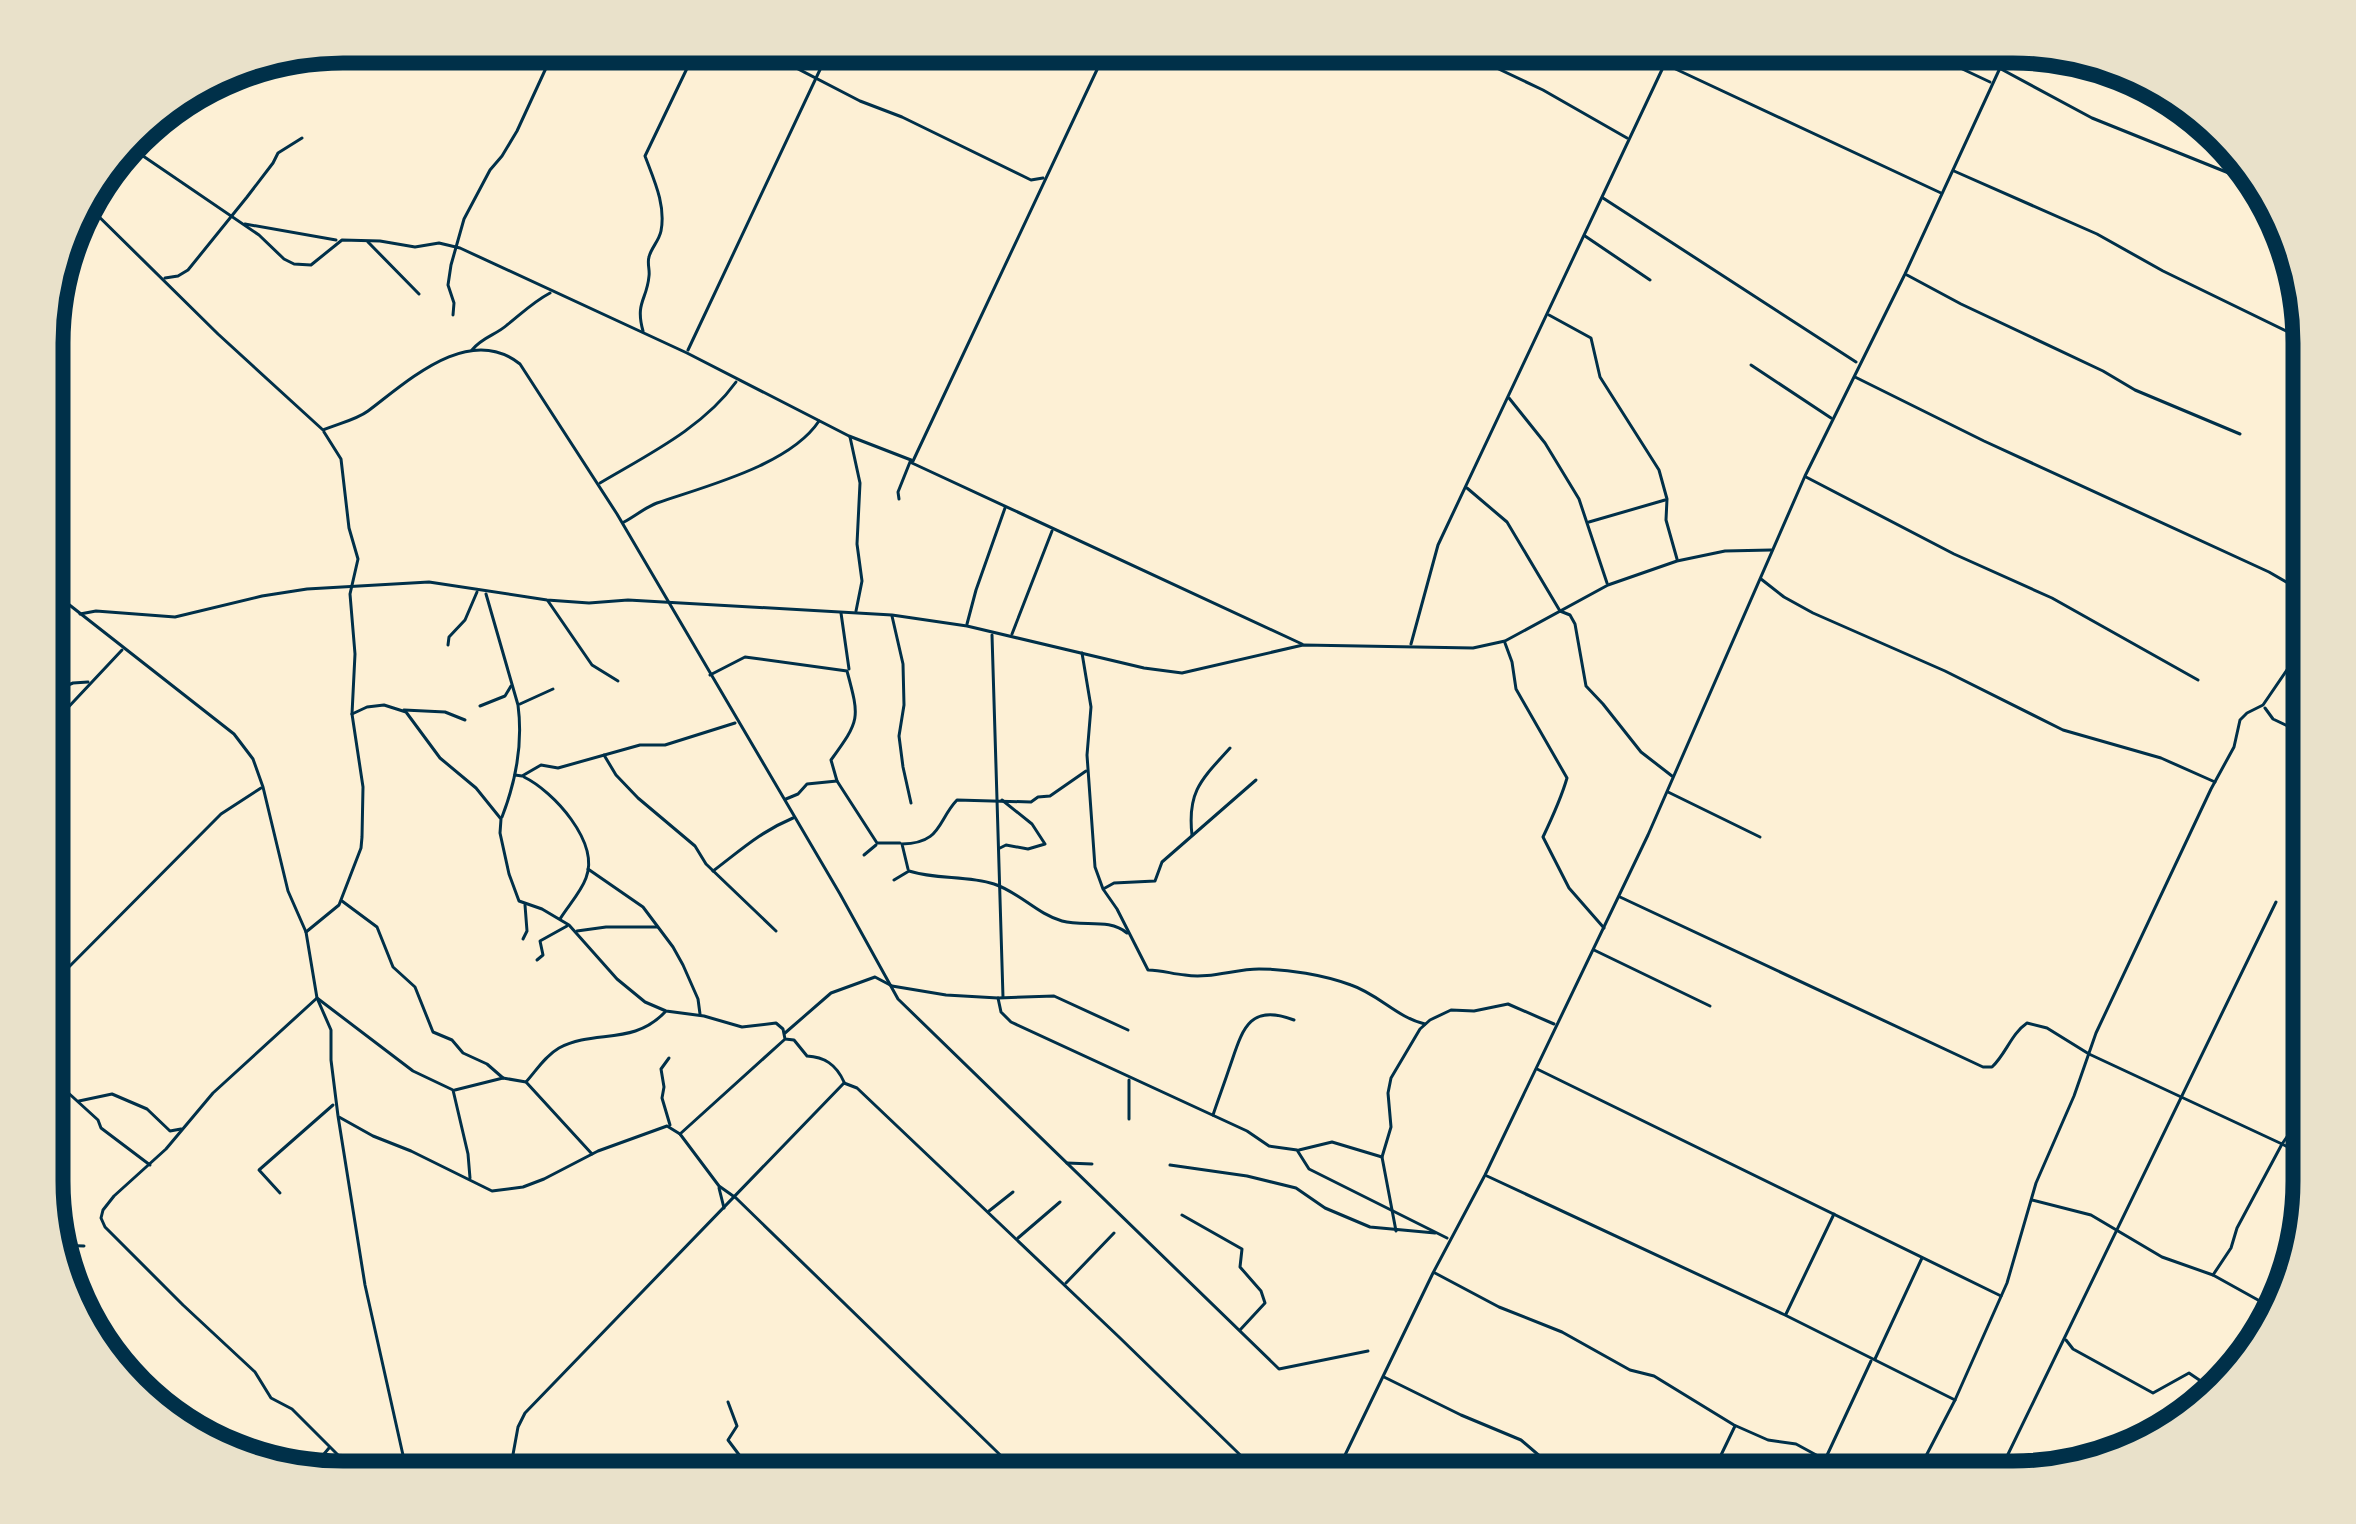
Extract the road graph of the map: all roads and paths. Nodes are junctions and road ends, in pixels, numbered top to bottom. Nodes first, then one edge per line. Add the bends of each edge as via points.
1 (1487, 63) edge
2 (1950, 63) edge
3 (2002, 63) edge
4 (548, 64) edge
5 (689, 64) edge
6 (789, 64) edge
7 (822, 64) edge
8 (1100, 64) edge
9 (1665, 64) joint
10 (2000, 68) junction
11 (816, 77) junction
12 (1992, 83) junction
13 (302, 138) dead end
14 (1629, 139) junction
15 (138, 152) edge
16 (1952, 170) junction
17 (2238, 177) edge
18 (1045, 178) junction
19 (1036, 181) junction
20 (1040, 191) junction
21 (1941, 193) junction
22 (1601, 197) junction
23 (95, 213) edge
24 (231, 216) junction
25 (240, 223) junction
26 (1583, 235) junction
27 (338, 241) junction
28 (366, 241) junction
29 (457, 248) junction
30 (1905, 274) junction
31 (163, 278) junction
32 (1650, 280) dead end
33 (552, 292) junction
34 (419, 294) dead end
35 (1546, 314) junction
36 (453, 315) dead end
37 (643, 333) junction
38 (2292, 334) edge
39 (471, 352) junction
40 (687, 353) junction
41 (1859, 364) junction
42 (1750, 365) dead end
43 (1853, 377) junction
44 (737, 380) junction
45 (1508, 397) junction
46 (1833, 419) junction
47 (819, 421) junction
48 (323, 430) junction
49 (2240, 434) dead end
50 (849, 436) junction
51 (911, 462) junction
52 (1805, 476) junction
53 (598, 484) junction
54 (1466, 487) junction
55 (899, 499) dead end
56 (1667, 500) junction
57 (1006, 506) junction
58 (1588, 522) junction
59 (622, 523) junction
60 (1053, 529) junction
61 (1771, 550) junction
62 (1677, 561) junction
63 (1759, 578) junction
64 (1608, 585) junction
65 (2292, 585) edge
66 (352, 586) junction
67 (478, 590) junction
68 (486, 592) junction
69 (63, 600) edge
70 (547, 600) junction
71 (668, 602) junction
72 (1560, 610) junction
73 (841, 611) junction
74 (855, 612) junction
75 (80, 614) junction
76 (892, 615) junction
77 (967, 626) junction
78 (992, 633) junction
79 (1011, 636) junction
80 (1504, 641) junction
81 (448, 645) dead end
82 (1303, 645) junction
83 (1410, 646) junction
84 (123, 649) junction
85 (1082, 653) junction
86 (2292, 663) edge
87 (710, 674) junction
88 (848, 675) junction
89 (2198, 680) dead end
90 (618, 682) dead end
91 (90, 683) junction
92 (512, 684) junction
93 (63, 687) edge
94 (553, 689) dead end
95 (518, 704) junction
96 (2263, 705) junction
97 (480, 706) dead end
98 (403, 711) junction
99 (63, 712) edge
100 (352, 714) junction
101 (465, 719) dead end
102 (737, 722) junction
103 (2292, 728) edge
104 (1229, 748) dead end
105 (604, 755) junction
106 (1087, 770) junction
107 (519, 775) junction
108 (1672, 776) junction
109 (1256, 780) dead end
110 (836, 781) junction
111 (2215, 782) junction
112 (263, 787) junction
113 (1666, 791) junction
114 (784, 799) junction
115 (999, 800) junction
116 (911, 803) dead end
117 (794, 817) junction
118 (501, 819) junction
119 (1192, 836) junction
120 (1760, 837) dead end
121 (877, 844) junction
122 (902, 844) junction
123 (998, 849) junction
124 (864, 855) dead end
125 (588, 869) junction
126 (713, 871) junction
127 (909, 871) junction
128 (894, 880) dead end
129 (999, 885) junction
130 (1103, 889) junction
131 (1619, 896) junction
132 (341, 900) junction
133 (2276, 902) dead end
134 (524, 903) junction
135 (560, 920) junction
136 (569, 925) junction
137 (657, 927) junction
138 (1604, 928) junction
139 (776, 931) dead end
140 (306, 932) junction
141 (575, 932) junction
142 (1129, 934) junction
143 (523, 939) dead end
144 (1593, 950) junction
145 (537, 961) dead end
146 (63, 973) edge
147 (892, 986) junction
148 (316, 998) junction
149 (1000, 998) junction
150 (1710, 1006) dead end
151 (666, 1011) junction
152 (700, 1015) junction
153 (1294, 1020) dead end
154 (1425, 1024) junction
155 (1556, 1025) junction
156 (1127, 1030) dead end
157 (784, 1036) junction
158 (2089, 1054) junction
159 (669, 1058) dead end
160 (1536, 1068) junction
161 (503, 1078) junction
162 (1130, 1078) junction
163 (526, 1082) junction
164 (844, 1083) junction
165 (63, 1086) edge
166 (453, 1090) junction
167 (2180, 1096) junction
168 (77, 1101) junction
169 (336, 1103) junction
170 (338, 1116) junction
171 (1212, 1116) junction
172 (1129, 1119) dead end
173 (671, 1127) junction
174 (182, 1129) junction
175 (2291, 1131) edge
176 (680, 1134) junction
177 (2282, 1144) junction
178 (2292, 1149) edge
179 (1297, 1150) junction
180 (592, 1154) junction
181 (1382, 1157) junction
182 (1066, 1163) junction
183 (1092, 1164) dead end
184 (151, 1165) junction
185 (1170, 1165) dead end
186 (1486, 1175) junction
187 (470, 1178) junction
188 (718, 1186) junction
189 (1013, 1192) dead end
190 (280, 1193) dead end
191 (736, 1198) junction
192 (2030, 1200) junction
193 (1060, 1202) dead end
194 (724, 1209) junction
195 (1391, 1211) junction
196 (988, 1212) junction
197 (1834, 1214) junction
198 (1182, 1215) dead end
199 (2118, 1230) junction
200 (1396, 1231) junction
201 (1114, 1233) dead end
202 (1437, 1233) junction
203 (1016, 1239) junction
204 (1450, 1239) junction
205 (71, 1246) edge
206 (84, 1246) dead end
207 (1922, 1257) junction
208 (1433, 1273) junction
209 (2213, 1275) junction
210 (1064, 1285) junction
211 (2001, 1296) junction
212 (2265, 1304) edge
213 (1785, 1315) junction
214 (1240, 1330) junction
215 (2065, 1339) junction
216 (1368, 1351) dead end
217 (1873, 1360) junction
218 (1383, 1376) junction
219 (2206, 1384) edge
220 (1955, 1400) junction
221 (728, 1402) dead end
222 (1735, 1426) junction
223 (330, 1447) junction
224 (319, 1460) edge
225 (1246, 1460) edge
226 (1342, 1460) edge
227 (1555, 1460) edge
228 (1718, 1460) edge
229 (1823, 1460) edge
230 (1924, 1460) edge
231 (2005, 1460) edge
232 (344, 1461) edge
233 (404, 1461) edge
234 (512, 1461) edge
235 (744, 1461) edge
236 (1006, 1461) edge
237 (1824, 1461) edge

1 - 14 street
2 - 12 street
3 - 10 street
4 - 29 street via 467,213
5 - 37 street via 645,156 662,220 640,299
6 - 11 street
7 - 11 street
8 - 18 street
9 - 14 street
9 - 21 street
10 - 12 street
10 - 17 street via 2092,118
11 - 19 street
11 - 40 street
12 - 16 street
13 - 24 street via 278,153
14 - 22 street
15 - 24 street
16 - 21 street
16 - 38 street
18 - 19 street
18 - 20 street
19 - 20 street
20 - 51 street
21 - 30 street
22 - 26 street
22 - 41 street
23 - 31 street
24 - 25 street
24 - 31 street via 188,270
25 - 27 street
25 - 27 street via 294,264 310,265
26 - 32 street
26 - 35 street
27 - 28 street
28 - 29 street
28 - 34 street
29 - 33 street
29 - 36 street via 448,285
30 - 41 street
30 - 49 street
31 - 48 street
33 - 37 street
33 - 39 street
35 - 45 street
35 - 56 street via 1590,336 1600,377 1654,460
37 - 40 street
39 - 48 street via 426,367 366,412
39 - 53 street via 499,351 520,364
40 - 44 street
41 - 43 street
42 - 46 street
43 - 46 street
43 - 65 street
44 - 47 street
44 - 53 street via 687,429
45 - 54 street
45 - 58 street via 1545,443
46 - 52 street
47 - 50 street
47 - 59 street via 774,457
48 - 66 street via 341,459 358,559
50 - 51 street
50 - 74 street via 860,483
51 - 55 street
51 - 57 street
52 - 61 street
52 - 89 street
53 - 59 street
54 - 72 street via 1507,523
54 - 83 street via 1432,561
56 - 58 street
56 - 62 street
57 - 60 street
57 - 77 street
58 - 64 street
59 - 71 street
60 - 79 street
60 - 82 street
61 - 62 street
61 - 63 street
62 - 64 street
63 - 108 street
63 - 111 street via 1813,613 2063,730
64 - 72 street
66 - 67 street via 429,582
66 - 75 street via 175,616
66 - 100 street
67 - 68 street
67 - 81 street
68 - 70 street
68 - 92 street
69 - 75 street
70 - 71 street
70 - 90 street via 592,665
71 - 73 street
71 - 87 street
72 - 80 street
72 - 108 street via 1579,634 1586,686 1633,744
73 - 74 street
73 - 88 street
74 - 76 street
75 - 84 street
76 - 77 street
76 - 116 street via 903,664 899,736
77 - 78 street
78 - 79 street
78 - 115 street
79 - 85 street
80 - 83 street
80 - 138 street via 1516,689 1567,778 1546,844 1569,888
82 - 83 street
82 - 85 street via 1182,673
84 - 91 street
84 - 112 street via 234,734
85 - 106 street via 1091,707
86 - 96 street
87 - 88 street via 745,657
87 - 102 street
88 - 110 street via 855,726 831,760
91 - 93 street
91 - 99 street
92 - 95 street
92 - 97 street
94 - 95 street
95 - 107 street
96 - 103 street
96 - 111 street via 2240,720
98 - 100 street via 384,705
98 - 101 street
98 - 118 street
100 - 132 street via 362,837
102 - 105 street
102 - 114 street
104 - 119 street via 1194,790
105 - 107 street
105 - 126 street
106 - 115 street via 1050,796
106 - 130 street
107 - 118 street
107 - 125 street via 573,823
108 - 113 street
109 - 119 street
110 - 114 street via 807,784
110 - 121 street
111 - 158 street
112 - 140 street
112 - 146 street via 221,814
113 - 120 street
113 - 131 street
114 - 117 street
115 - 122 street via 957,800 940,828
115 - 123 street
115 - 123 street via 1045,844
117 - 126 street
117 - 147 street
118 - 134 street via 509,874
119 - 130 street via 1162,862 1155,881
121 - 122 street
121 - 124 street
122 - 127 street
123 - 129 street
125 - 135 street
125 - 137 street via 644,907
126 - 139 street
127 - 128 street
127 - 129 street
129 - 142 street via 1066,923 1119,926
129 - 149 street
130 - 142 street
131 - 138 street
131 - 158 street via 1983,1067 1998,1061 2027,1023
132 - 140 street
132 - 161 street via 377,927 433,1033
133 - 167 street
134 - 135 street
134 - 143 street
135 - 136 street
136 - 141 street
136 - 145 street via 540,941
137 - 141 street
137 - 152 street via 691,980
138 - 144 street
140 - 148 street
141 - 151 street via 628,989
142 - 154 street via 1148,970 1320,977 1364,990
144 - 150 street
144 - 155 street
147 - 149 street
147 - 157 street via 874,977 834,991
147 - 182 street via 907,1010
148 - 166 street via 413,1071
148 - 169 street via 331,1030
148 - 174 street
149 - 156 street via 1054,996
149 - 162 street via 1011,1022
151 - 152 street
151 - 163 street via 638,1033 555,1050
152 - 157 street via 742,1027 776,1023
153 - 171 street via 1268,1013 1248,1025
154 - 155 street via 1451,1010 1508,1004
154 - 181 street via 1391,1078
155 - 160 street
157 - 164 street via 807,1056 821,1056
157 - 176 street
158 - 167 street
158 - 192 street
159 - 173 street via 661,1069
160 - 186 street
160 - 197 street
161 - 163 street
161 - 166 street
162 - 171 street
162 - 172 street
163 - 180 street
164 - 191 street
164 - 196 street
165 - 168 street
166 - 187 street
167 - 177 street
167 - 199 street
168 - 174 street via 112,1094 147,1109 170,1131
168 - 184 street
169 - 170 street
169 - 190 street via 259,1170
170 - 187 street
170 - 233 street
171 - 179 street via 1270,1146
173 - 176 street
173 - 180 street
174 - 184 street
175 - 177 street
176 - 188 street
177 - 178 street
177 - 209 street
179 - 181 street via 1332,1142
179 - 195 street via 1309,1168
180 - 187 street via 523,1186 488,1191
181 - 195 street
182 - 183 street
182 - 214 street
184 - 223 street via 113,1196 103,1210 105,1227 255,1372 271,1398
185 - 200 street via 1296,1188 1342,1216
186 - 204 street
186 - 213 street
188 - 191 street
188 - 194 street
189 - 196 street
191 - 194 street
191 - 236 street
192 - 199 street
192 - 211 street
193 - 203 street
194 - 234 street via 525,1413
195 - 200 street
195 - 202 street
196 - 203 street
197 - 207 street
197 - 213 street
198 - 214 street via 1242,1249 1240,1267 1264,1304
199 - 209 street
199 - 215 street
200 - 202 street
201 - 210 street
202 - 204 street
203 - 210 street
204 - 208 street
205 - 206 street
207 - 211 street
207 - 217 street
208 - 218 street
208 - 222 street via 1654,1376
209 - 212 street
210 - 225 street
211 - 220 street
213 - 217 street
214 - 216 street via 1279,1369
215 - 219 street via 2153,1393 2186,1373
215 - 231 street
217 - 220 street
217 - 237 street
218 - 226 street
218 - 227 street
220 - 230 street
221 - 235 street via 737,1426 728,1440
222 - 228 street
222 - 229 street
223 - 224 street
223 - 232 street

